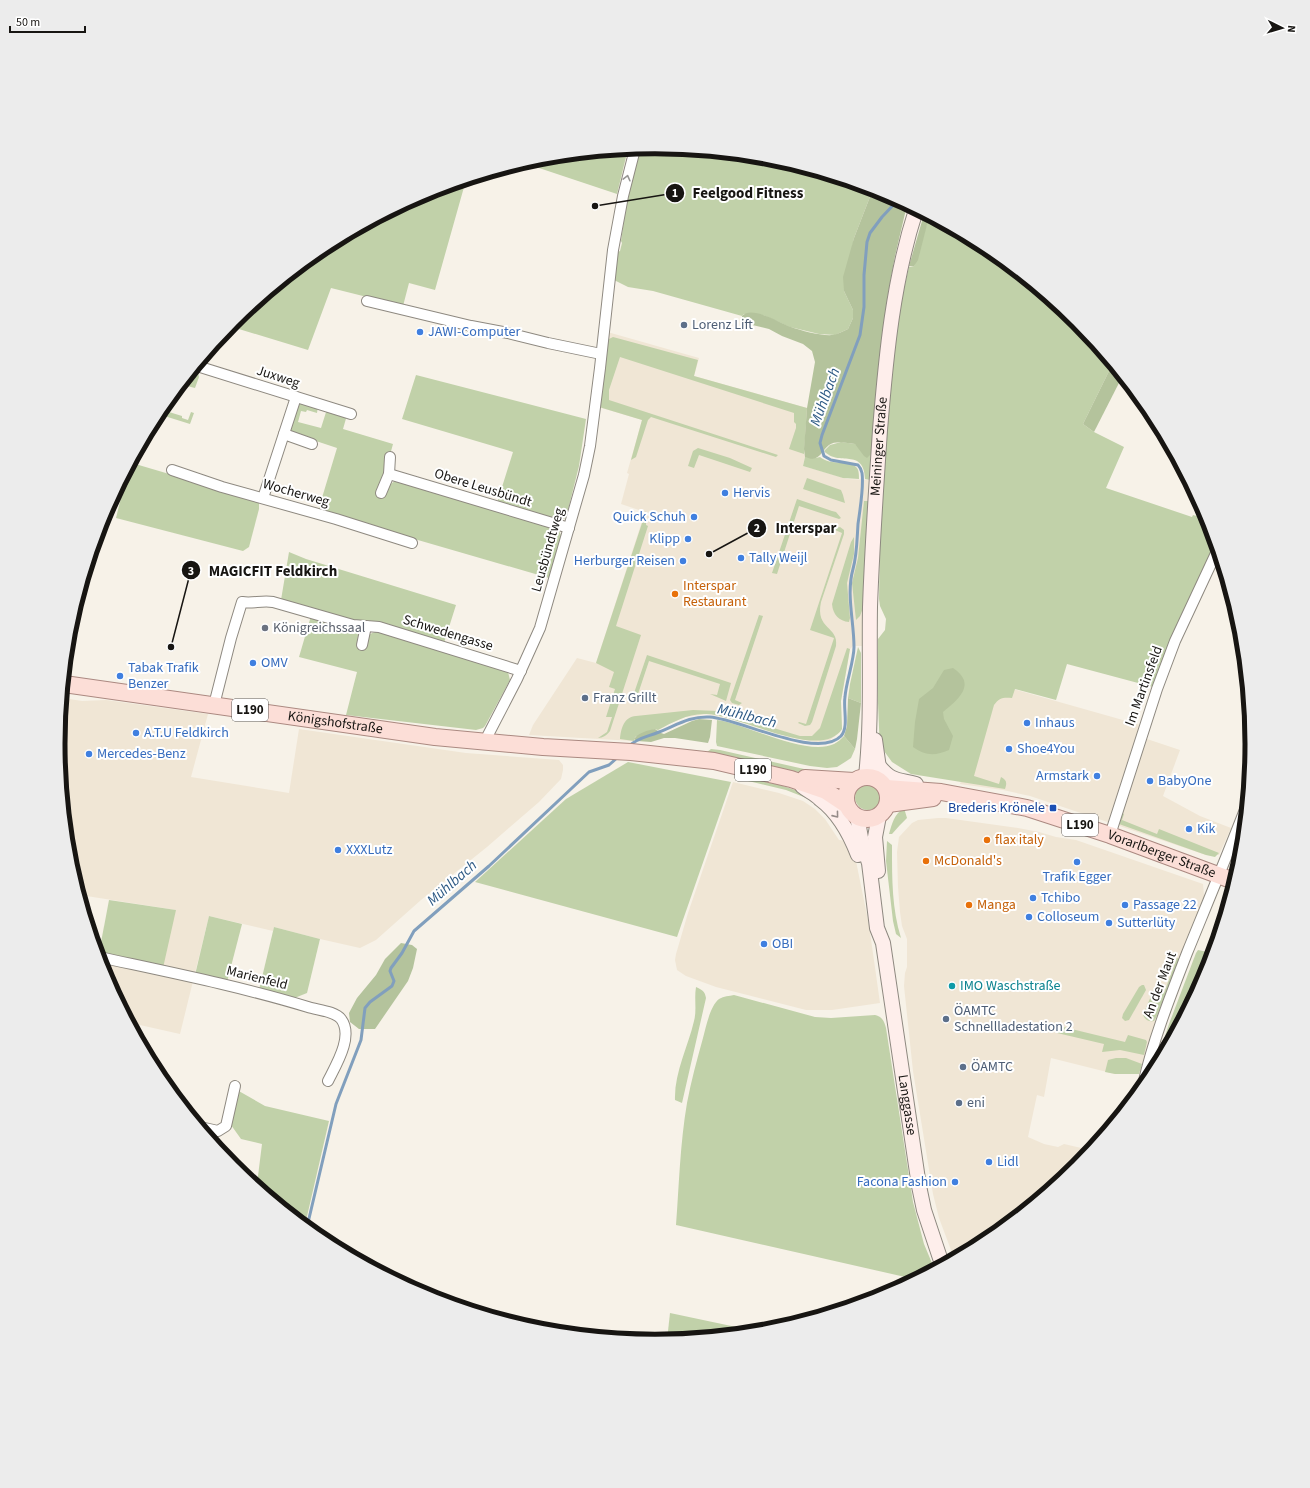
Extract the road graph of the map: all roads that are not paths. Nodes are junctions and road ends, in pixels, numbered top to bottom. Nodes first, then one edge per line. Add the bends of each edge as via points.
1 (633, 154) edge
2 (915, 214) edge
3 (367, 301) dead end
4 (601, 354) junction
5 (201, 367) edge
6 (296, 397) junction
7 (351, 414) dead end
8 (284, 434) junction
9 (312, 444) dead end
10 (390, 456) dead end
11 (172, 470) dead end
12 (389, 474) junction
13 (381, 493) dead end
14 (263, 498) junction
15 (569, 528) junction
16 (412, 543) dead end
17 (1215, 556) edge
18 (366, 626) junction
19 (362, 645) dead end
20 (521, 671) junction
21 (68, 685) edge
22 (871, 686) junction
23 (214, 705) junction
24 (487, 742) junction
25 (611, 751) joint
26 (878, 765) junction
27 (859, 779) junction
28 (794, 780) junction
29 (884, 785) junction
30 (940, 792) junction
31 (972, 798) junction
32 (883, 810) junction
33 (852, 811) junction
34 (1240, 823) edge
35 (1110, 835) junction
36 (1219, 875) junction
37 (1229, 879) edge
38 (872, 894) junction
39 (884, 943) junction
40 (105, 957) edge
41 (1147, 1071) edge
42 (328, 1081) dead end
43 (235, 1086) dead end
44 (207, 1128) edge
45 (941, 1260) edge

4 -> 1 street, Leusbündtweg via 613,250
2 - 22 main road, Meininger Straße via 895,296 883,390 870,607
3 - 4 street
4 - 15 street, Leusbündtweg via 588,456
5 - 6 street, Juxweg
6 - 7 street, Juxweg
6 - 8 street
8 - 9 street
8 - 14 street
10 - 12 street
11 - 14 street, Wocherweg
12 - 13 street
12 - 15 street, Obere Leusbündt
14 - 16 street, Wocherweg
15 - 20 street, Leusbündtweg via 540,628
17 - 35 street, Im Martinsfeld via 1157,689
18 - 19 street
18 - 20 street, Schwedengasse via 380,627
18 - 23 street, Schwedengasse via 353,625 276,602 242,602
20 - 24 street, Leusbündtweg via 488,734
21 - 23 main road, Königshofstraße / L190
22 - 26 main road, Meininger Straße
22 - 27 main road, Meininger Straße
23 - 24 main road, Königshofstraße / L190 via 394,732
24 - 25 main road, Königshofstraße / L190
25 - 28 main road, Vorarlberger Straße / L190 via 714,761
26 - 29 main road, Meininger Straße
26 - 30 main road via 896,781
27 - 28 main road, Vorarlberger Straße / L190
27 - 29 main road, Vorarlberger Straße / L190 via 874,777
27 - 33 main road via 849,786 847,791
28 - 33 main road, Vorarlberger Straße / L190 via 826,791
28 -> 38 main road via 821,799 842,821
29 - 30 main road, Vorarlberger Straße / L190
29 - 32 main road via 889,796
30 - 31 main road, Vorarlberger Straße / L190
31 - 32 main road, Vorarlberger Straße / L190 via 924,799
31 - 35 main road, Vorarlberger Straße / L190 via 1027,808
32 - 33 main road, Vorarlberger Straße / L190 via 868,819
32 - 39 main road, Langgasse via 875,837 886,929
33 - 38 main road, Langgasse via 869,863
34 - 36 street, An der Maut
35 - 36 main road, Vorarlberger Straße / L190
36 - 37 main road, Vorarlberger Straße / L190
36 - 41 street, An der Maut via 1155,1037
38 - 39 main road, Langgasse via 877,928
39 - 45 main road, Langgasse via 919,1186
40 - 42 street, Marienfeld via 279,998 336,1015 345,1026 345,1038 340,1058
43 - 44 street via 226,1126 218,1131

